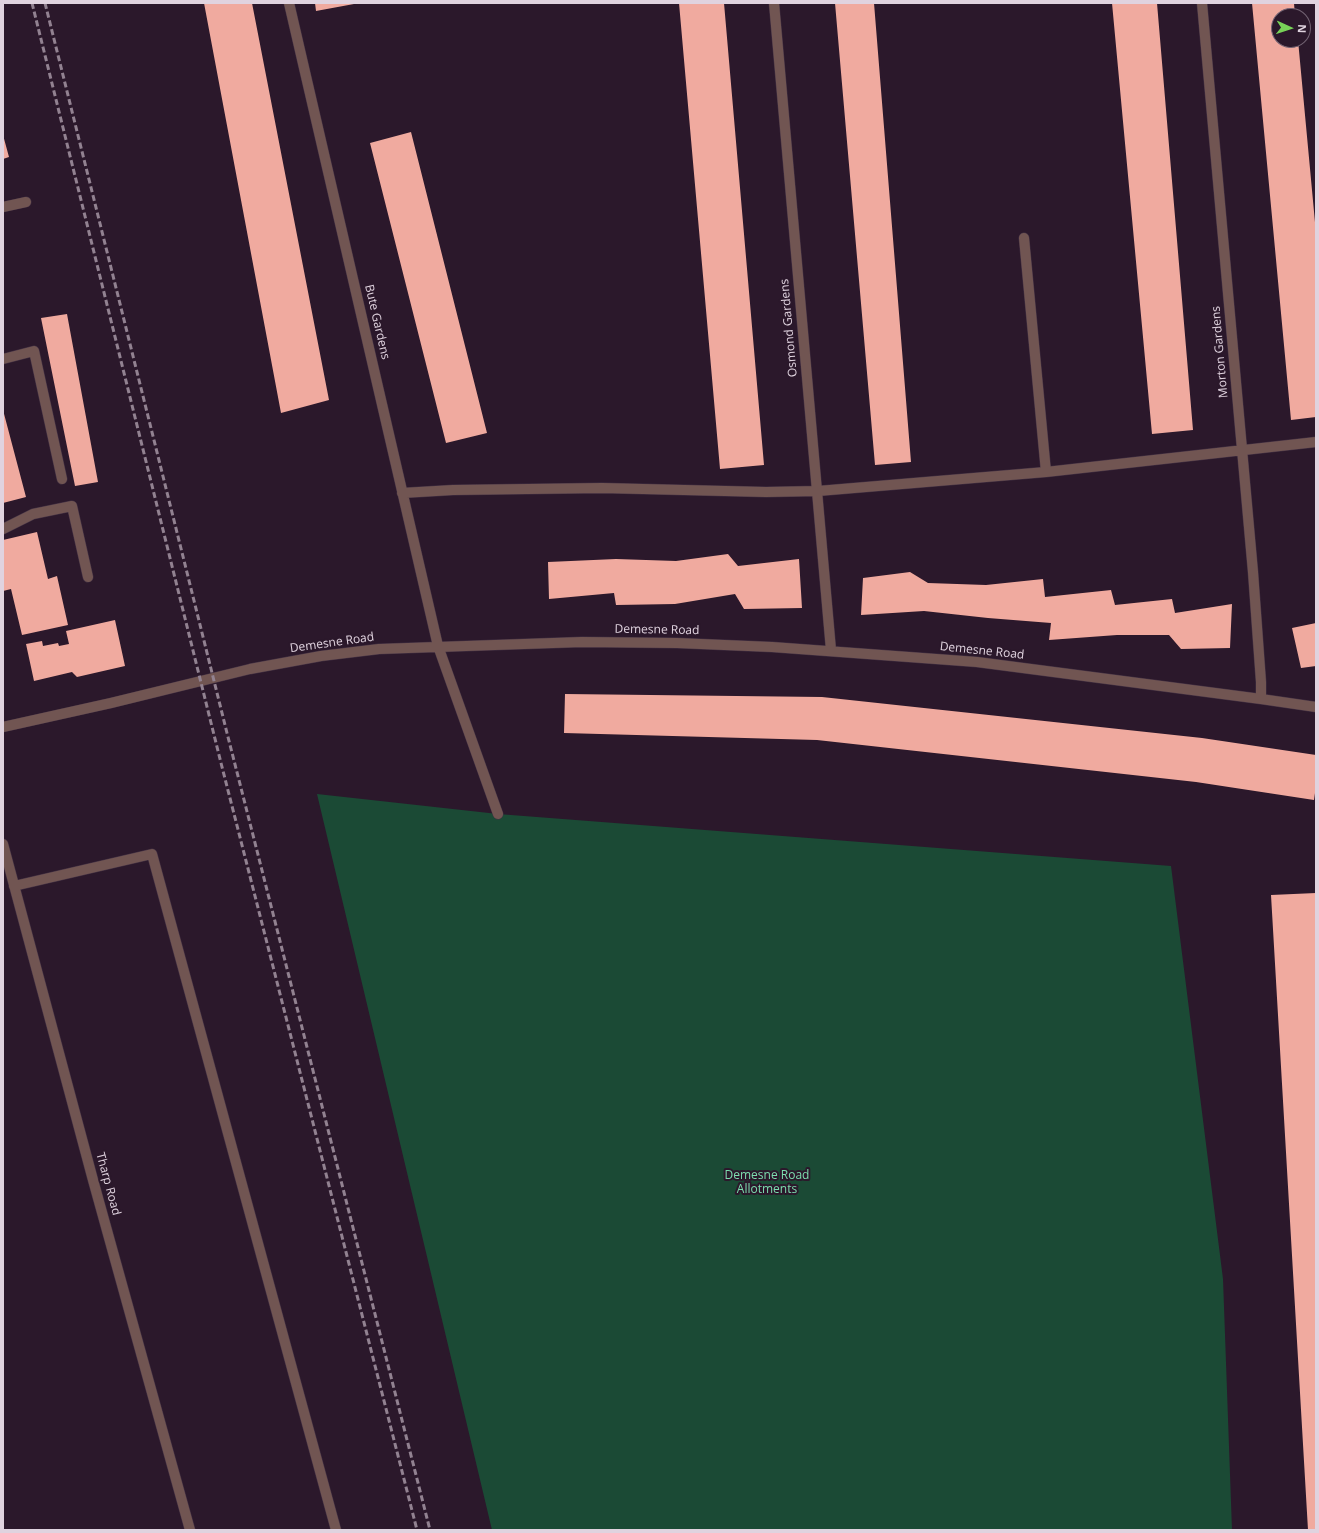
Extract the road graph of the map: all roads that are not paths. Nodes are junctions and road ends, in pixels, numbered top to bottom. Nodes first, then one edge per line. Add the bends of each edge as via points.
1 (289, 3) edge
2 (774, 3) edge
3 (1202, 3) edge
4 (26, 202) dead end
5 (3, 207) edge
6 (1024, 238) dead end
7 (3, 359) edge
8 (1316, 442) edge
9 (1241, 450) junction
10 (1046, 472) junction
11 (62, 479) dead end
12 (818, 491) junction
13 (402, 493) junction
14 (3, 529) edge
15 (88, 577) dead end
16 (438, 646) junction
17 (831, 650) junction
18 (1261, 699) junction
19 (1316, 707) edge
20 (3, 727) edge
21 (498, 814) dead end
22 (3, 844) edge
23 (14, 886) junction
24 (190, 1530) edge
25 (336, 1530) edge

1 - 13 street, Bute Gardens
2 - 12 street, Osmond Gardens
3 - 9 street, Morton Gardens
4 - 5 street
6 - 10 street
7 - 11 street via 34,351
8 - 9 street
9 - 10 street
9 - 18 street, Morton Gardens via 1253,572
10 - 12 street
12 - 13 street via 602,488
12 - 17 street, Osmond Gardens
13 - 16 street, Bute Gardens
14 - 15 street via 33,514 72,506
16 - 17 street, Demesne Road via 582,642 677,643
16 - 20 street, Demesne Road via 379,649 321,656 250,669
16 - 21 street, Bute Gardens
17 - 18 street, Demesne Road via 977,662
18 - 19 street, Demesne Road
22 - 23 street, Tharp Road
23 - 24 street, Tharp Road
23 - 25 street via 152,854

